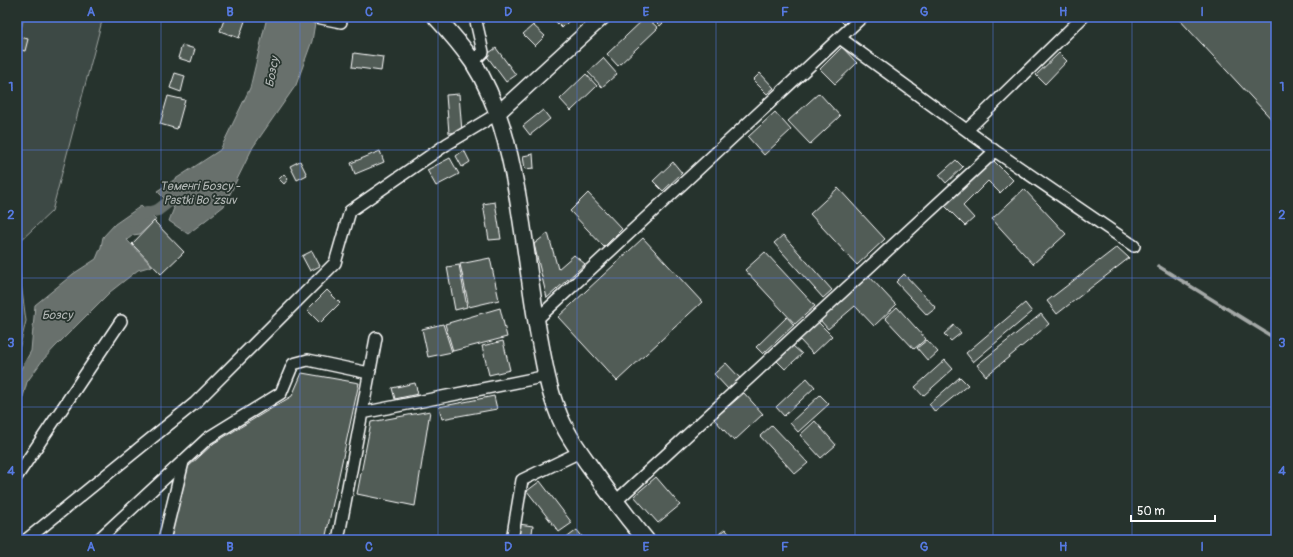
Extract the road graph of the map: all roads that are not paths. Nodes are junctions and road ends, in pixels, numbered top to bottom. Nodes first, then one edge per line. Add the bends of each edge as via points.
1 (316, 17) edge
2 (436, 17) edge
3 (475, 17) edge
4 (603, 17) edge
5 (862, 17) edge
6 (1084, 17) edge
7 (341, 22) dead end
8 (840, 38) junction
9 (473, 62) junction
10 (497, 114) junction
11 (967, 130) junction
12 (995, 151) junction
13 (1134, 246) dead end
14 (536, 320) junction
15 (121, 321) dead end
16 (376, 338) dead end
17 (369, 373) junction
18 (547, 376) junction
19 (362, 413) junction
20 (580, 452) junction
21 (183, 461) junction
22 (17, 476) edge
23 (614, 502) junction
24 (26, 540) edge
25 (98, 540) edge
26 (164, 540) edge
27 (338, 540) edge
28 (512, 540) edge
29 (646, 540) edge

1 - 7 street
2 - 9 main road
3 - 9 street via 483,52
4 - 10 street
5 - 8 street
6 - 11 street
8 - 11 street
8 - 14 street
9 - 10 main road
10 - 14 main road via 511,163
10 - 24 street via 447,144 350,211 335,263 195,404
11 - 12 street
12 - 13 street
12 - 23 street
14 - 18 main road
15 - 22 street
16 - 17 street
17 - 19 street
17 - 21 street via 308,360 293,364 281,393 208,438
18 - 19 street
18 - 20 main road via 557,411
19 - 27 street
20 - 23 main road
20 - 28 street via 522,480
21 - 25 street
21 - 26 street
23 - 29 main road

